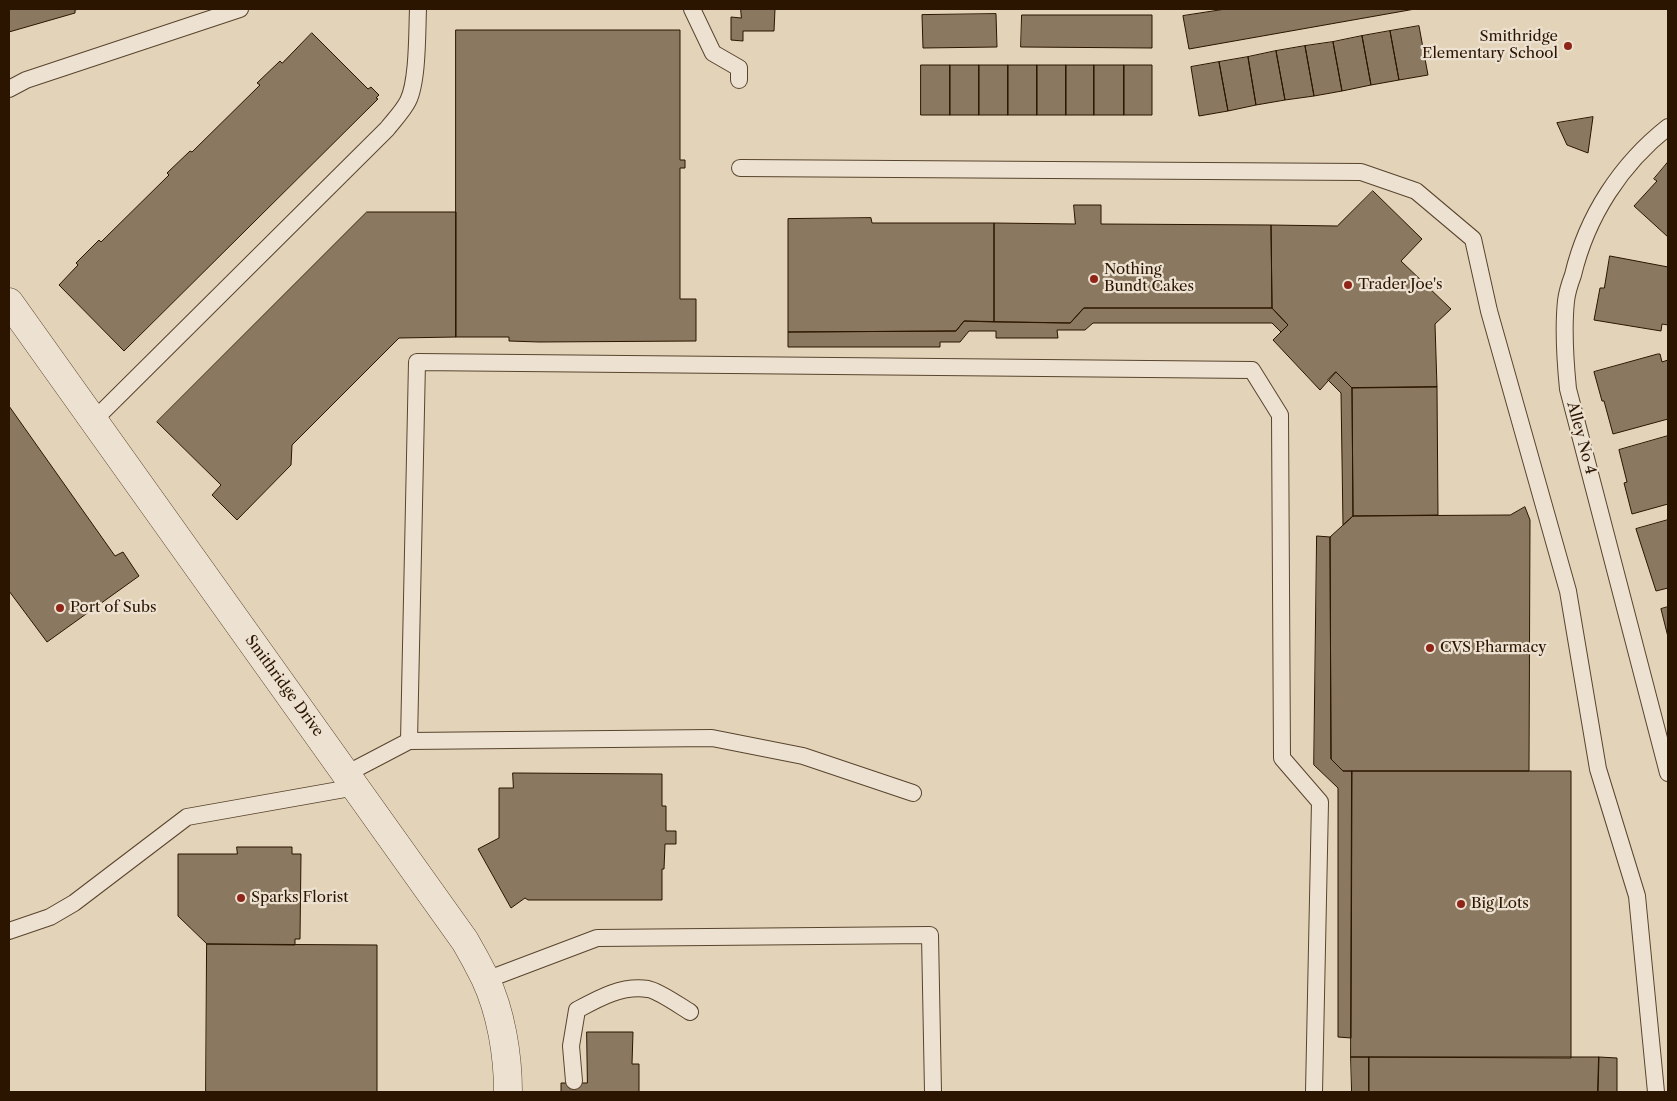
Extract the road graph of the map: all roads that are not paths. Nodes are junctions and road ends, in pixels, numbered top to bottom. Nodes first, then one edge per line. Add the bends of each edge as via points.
1 (240, 9) edge
2 (418, 9) edge
3 (692, 9) edge
4 (739, 80) dead end
5 (9, 89) edge
6 (1668, 127) edge
7 (740, 168) dead end
8 (9, 302) edge
9 (94, 421) junction
10 (409, 741) junction
11 (1668, 773) edge
12 (351, 780) junction
13 (912, 793) dead end
14 (9, 930) edge
15 (486, 980) junction
16 (690, 1012) dead end
17 (574, 1080) dead end
18 (508, 1092) edge
19 (933, 1092) edge
20 (1314, 1092) edge
21 (1656, 1092) edge

1 - 5 lane via 26,80
2 - 9 lane via 413,86 402,111
3 - 4 lane via 714,54 739,68
6 - 11 lane, Alley No 4 via 1651,140 1621,173 1596,212 1578,253 1566,300 1564,343 1568,389
7 - 21 lane via 1361,172 1416,192 1473,239 1492,320 1568,592 1598,769 1637,896
8 - 9 street, Smithridge Drive
9 - 12 street, Smithridge Drive
10 - 12 lane
10 - 13 lane via 712,738 803,756
10 - 20 lane via 417,362 1252,370 1280,415 1282,758 1320,802
12 - 14 lane via 187,818 74,903 50,917
12 - 15 street, Smithridge Drive via 465,940
15 - 18 street, Smithridge Drive via 502,1028
15 - 19 lane via 597,938 930,935
16 - 17 lane via 649,989 622,989 577,1010 571,1046

